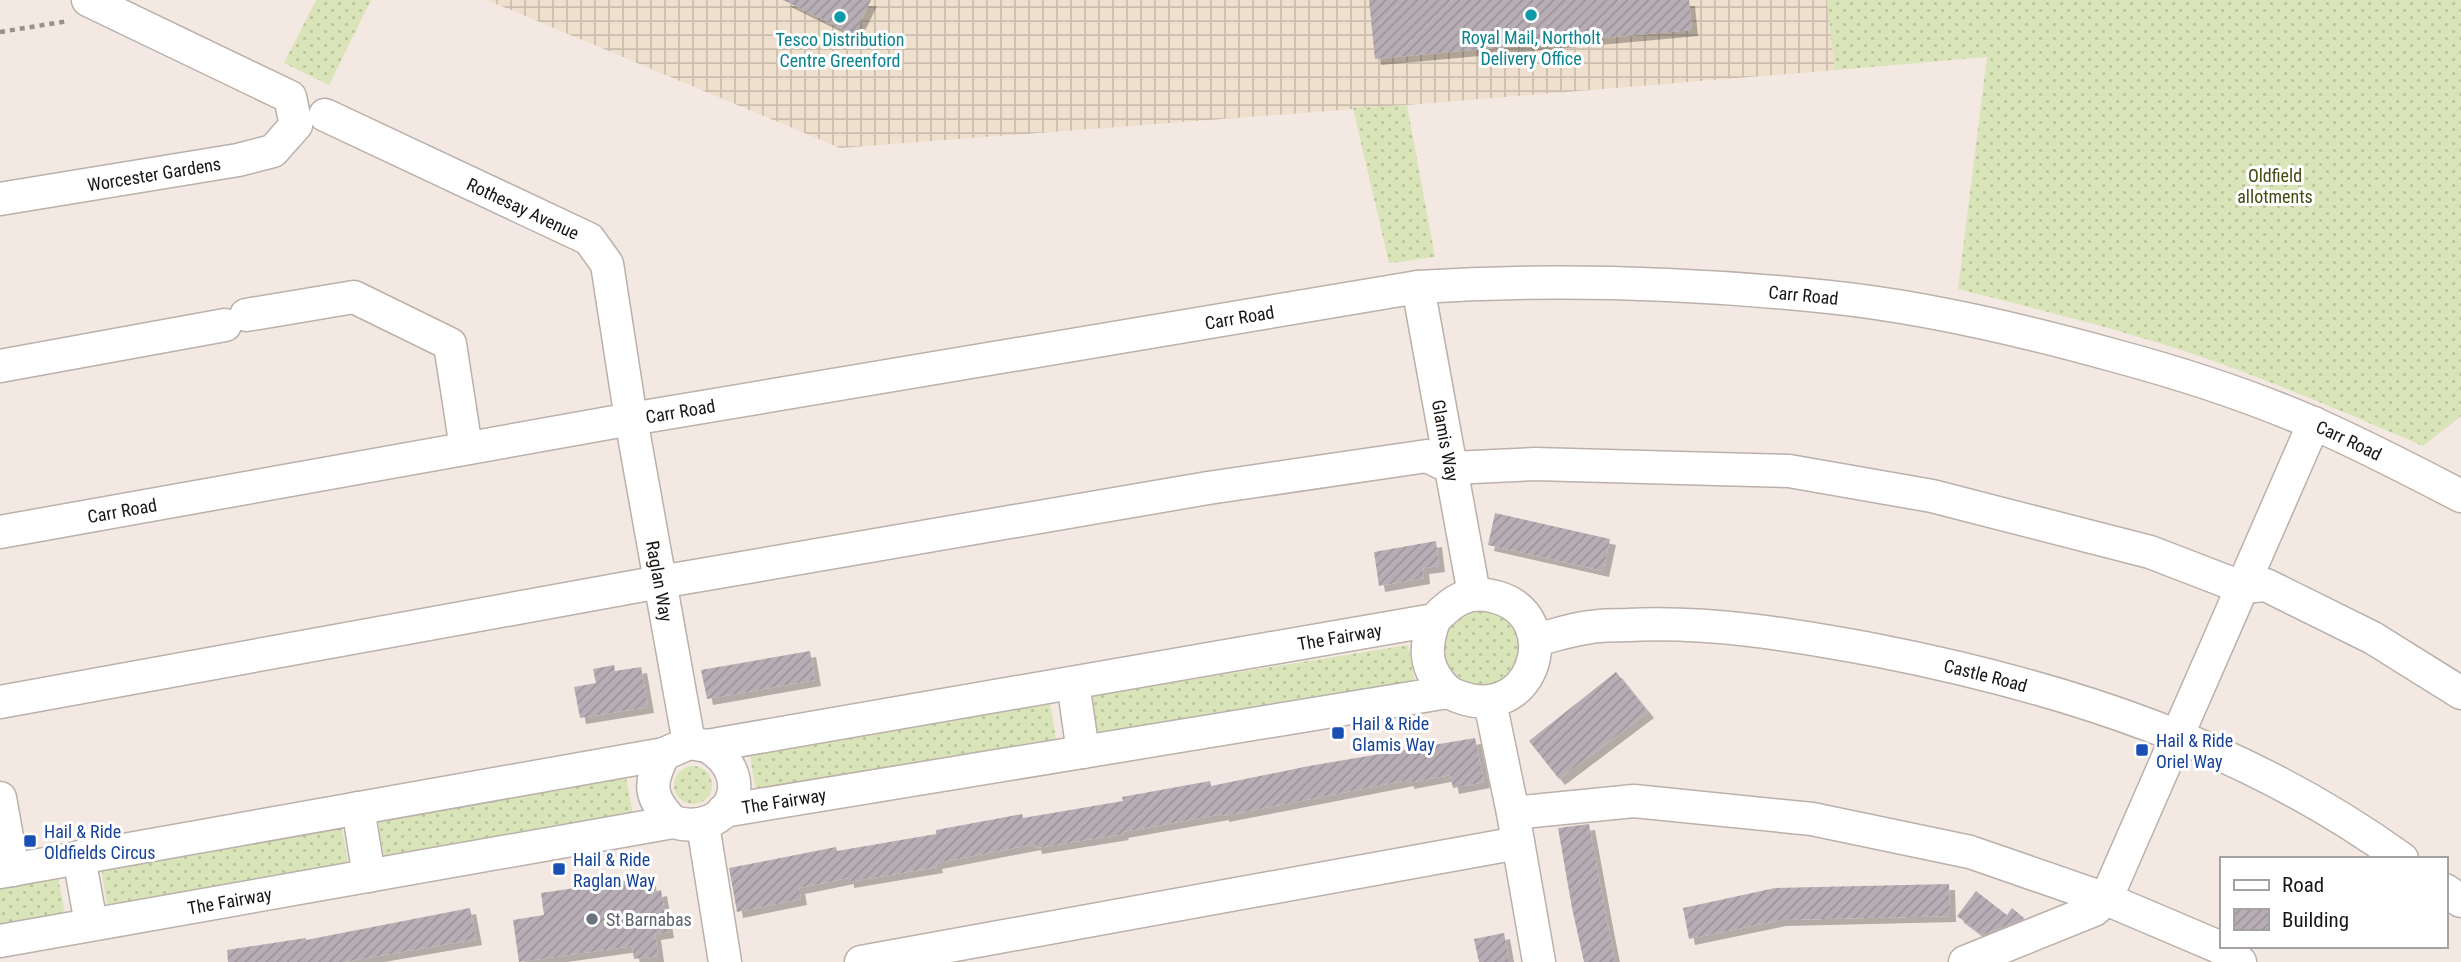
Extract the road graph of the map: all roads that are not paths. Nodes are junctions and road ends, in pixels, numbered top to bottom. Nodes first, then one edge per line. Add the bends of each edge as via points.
1 (101, 6) edge
2 (325, 115) dead end
3 (0, 199) edge
4 (1418, 287) junction
5 (0, 366) edge
6 (631, 419) junction
7 (2314, 423) junction
8 (466, 448) junction
9 (1452, 468) junction
10 (2461, 496) edge
11 (0, 532) edge
12 (660, 582) junction
13 (2241, 587) junction
14 (1474, 594) junction
15 (1434, 620) junction
16 (1535, 640) junction
17 (1073, 683) junction
18 (1448, 692) junction
19 (2461, 693) edge
20 (0, 702) edge
21 (1490, 702) junction
22 (2177, 735) junction
23 (686, 747) junction
24 (1083, 752) junction
25 (0, 798) edge
26 (358, 808) junction
27 (700, 819) junction
28 (1516, 828) junction
29 (2399, 857) edge
30 (79, 858) junction
31 (6, 871) edge
32 (369, 876) junction
33 (2106, 899) junction
34 (91, 925) junction
35 (0, 941) edge
36 (725, 962) edge
37 (861, 962) edge
38 (1539, 962) edge
39 (1965, 962) edge
40 (2240, 962) edge

1 - 3 street, Worcester Gardens via 290,97 296,125 274,151
2 - 6 street, Rothesay Avenue via 589,239 607,264
4 - 6 street, Carr Road
4 - 7 street, Carr Road via 1503,281 1831,297 2065,341 2220,388
4 - 9 street, Glamis Way
5 - 8 street via 354,297 450,344
6 - 8 street, Carr Road
6 - 12 street, Raglan Way
7 - 10 street, Carr Road
7 - 13 street
8 - 11 street, Carr Road
9 - 12 street via 1427,456 1208,488
9 - 13 street via 1535,464 1789,471 1932,496 2112,542
9 - 14 street, Glamis Way
12 - 20 street
12 - 23 street, Raglan Way
13 - 19 street via 2266,585 2305,602
13 - 22 street
14 - 15 street, The Fairway via 1450,603
14 - 16 street via 1503,599 1518,608
15 - 17 street, The Fairway
15 - 18 street via 1427,660
16 - 21 street via 1532,667 1522,684 1508,696
16 - 22 street, Castle Road via 1592,626 1661,623 1830,642 1950,665 2068,696
17 - 23 street, The Fairway
17 - 24 street
18 - 21 street, The Fairway via 1463,700
18 - 24 street, The Fairway
21 - 28 street
22 - 29 street, Castle Road via 2323,807
22 - 33 street
23 - 26 street, The Fairway
23 - 27 street via 719,753 733,774 734,789
23 - 27 street via 653,773 652,788 658,807
24 - 27 street, The Fairway
25 - 31 street
26 - 30 street, The Fairway
26 - 32 street
27 - 32 street, The Fairway
27 - 36 street
28 - 33 street via 1634,800 1812,819 1970,852
28 - 37 street
28 - 38 street
30 - 31 street, The Fairway
30 - 34 street
32 - 34 street, The Fairway
33 - 39 street via 2094,910
33 - 40 street via 2218,947
34 - 35 street, The Fairway

